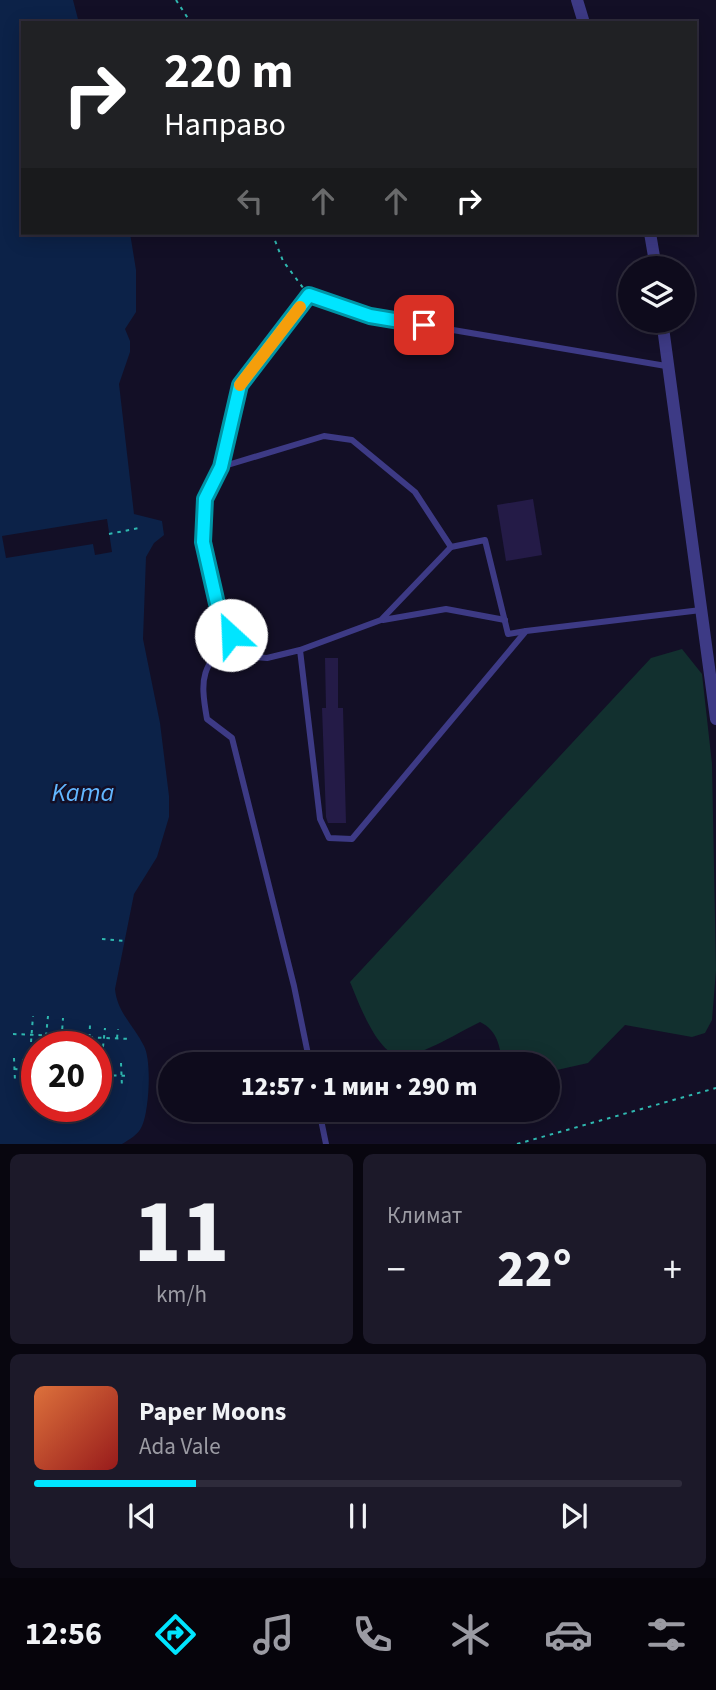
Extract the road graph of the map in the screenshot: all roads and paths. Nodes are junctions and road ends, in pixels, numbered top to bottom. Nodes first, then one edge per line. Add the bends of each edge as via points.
1 (176, 0) edge
2 (577, 0) edge
3 (190, 21) edge
4 (583, 21) edge
5 (273, 235) edge
6 (650, 235) edge
7 (654, 256) edge
8 (309, 295) junction
9 (663, 333) edge
10 (666, 366) junction
11 (221, 467) junction
12 (139, 528) dead end
13 (109, 534) dead end
14 (451, 547) junction
15 (701, 610) junction
16 (381, 620) junction
17 (505, 620) junction
18 (526, 631) junction
19 (231, 635) junction
20 (300, 650) junction
21 (716, 719) edge
22 (102, 939) dead end
23 (124, 941) dead end
24 (33, 1016) dead end
25 (48, 1016) dead end
26 (63, 1018) dead end
27 (90, 1025) dead end
28 (105, 1028) dead end
29 (118, 1029) dead end
30 (32, 1031) edge
31 (47, 1031) edge
32 (62, 1031) edge
33 (90, 1031) edge
34 (105, 1031) edge
35 (13, 1034) dead end
36 (21, 1034) edge
37 (112, 1039) edge
38 (117, 1039) junction
39 (130, 1039) dead end
40 (307, 1052) edge
41 (14, 1058) dead end
42 (121, 1063) dead end
43 (14, 1069) junction
44 (21, 1070) edge
45 (112, 1076) edge
46 (121, 1076) junction
47 (130, 1076) dead end
48 (15, 1081) dead end
49 (122, 1087) dead end
50 (716, 1088) edge
51 (321, 1122) edge
52 (326, 1144) edge
53 (517, 1144) edge

1 - 3 path
2 - 4 street
5 - 8 path via 283,261
6 - 7 street
8 - 10 lane via 370,316
8 - 11 lane via 240,385
9 - 10 street
10 - 15 street
11 - 14 lane via 324,436 352,440 415,492
11 - 19 lane via 205,499 203,542 218,608
12 - 13 path
14 - 16 lane
14 - 17 lane via 485,540
15 - 18 lane
15 - 21 street
16 - 17 lane via 446,609
16 - 20 lane
17 - 18 lane via 508,634
18 - 20 lane via 352,839 329,838 320,820
19 - 20 lane via 242,656 267,658
19 - 40 lane via 206,665 205,709 207,719 232,738
22 - 23 path
24 - 30 path
25 - 31 path
26 - 32 path
27 - 33 path
28 - 34 path
29 - 38 path
35 - 36 path
37 - 38 path
38 - 39 path
41 - 43 path
42 - 46 path
43 - 44 path
43 - 48 path
45 - 46 path
46 - 47 path
46 - 49 path
50 - 53 path
51 - 52 lane

